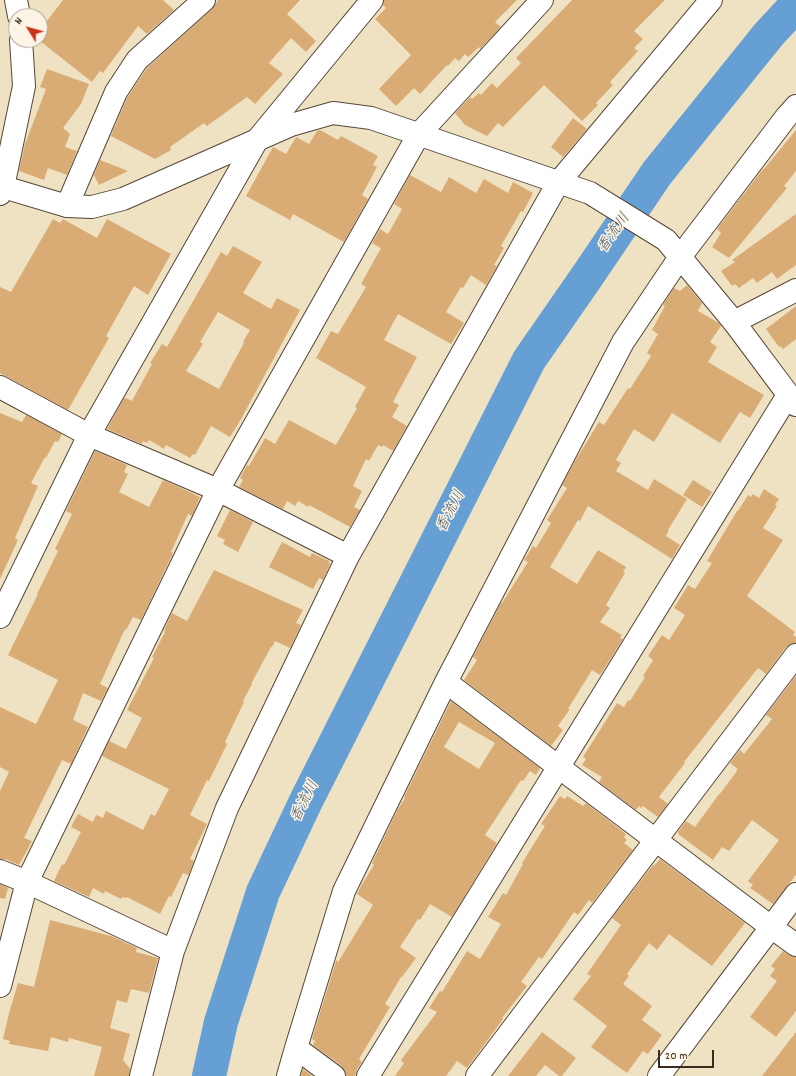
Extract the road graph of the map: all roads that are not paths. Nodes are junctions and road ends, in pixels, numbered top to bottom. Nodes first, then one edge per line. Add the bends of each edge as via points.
1 (204, 0) edge
2 (372, 0) edge
3 (542, 0) edge
4 (711, 0) edge
5 (22, 48) edge
6 (793, 114) edge
7 (419, 134) junction
8 (257, 140) junction
9 (558, 183) junction
10 (1, 189) edge
11 (67, 206) junction
12 (680, 257) junction
13 (796, 290) edge
14 (734, 322) junction
15 (0, 387) edge
16 (792, 400) edge
17 (89, 435) junction
18 (218, 490) junction
19 (348, 556) junction
20 (0, 617) edge
21 (796, 655) edge
22 (446, 682) junction
23 (558, 767) junction
24 (655, 841) junction
25 (0, 871) edge
26 (27, 882) junction
27 (796, 894) edge
28 (771, 928) junction
29 (796, 945) edge
30 (173, 951) junction
31 (0, 986) edge
32 (296, 1048) junction
33 (140, 1076) edge
34 (288, 1076) edge
35 (334, 1076) edge
36 (368, 1076) edge
37 (478, 1076) edge
38 (659, 1076) edge

1 - 11 street via 137,60 116,92
2 - 8 street
3 - 7 street
4 - 9 street
5 - 10 street via 24,86
6 - 12 street
7 - 8 street via 371,118 334,113 291,125
7 - 9 street
7 - 18 street
8 - 11 street via 123,199 92,206
8 - 17 street
9 - 12 street via 590,193 666,240
9 - 19 street
10 - 11 street
12 - 14 street
12 - 22 street via 623,342
13 - 14 street
14 - 16 street
15 - 17 street
16 - 23 street
17 - 18 street
17 - 20 street
18 - 19 street
18 - 26 street
19 - 30 street via 227,808
21 - 24 street
22 - 23 street
22 - 32 street via 344,891
23 - 24 street
23 - 36 street
24 - 28 street
24 - 37 street
25 - 26 street
26 - 30 street
26 - 31 street
27 - 28 street
28 - 29 street
28 - 38 street
30 - 33 street
32 - 34 street
32 - 35 street

